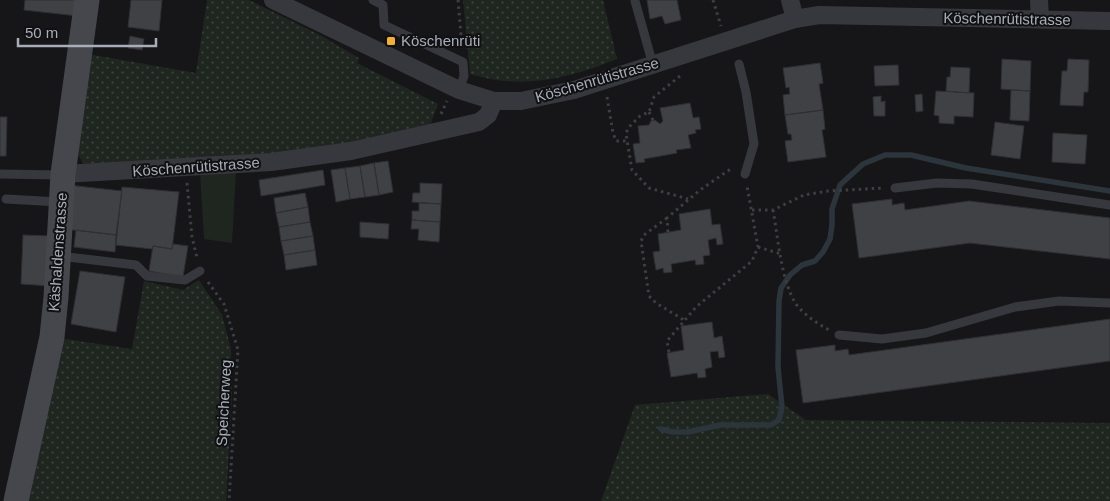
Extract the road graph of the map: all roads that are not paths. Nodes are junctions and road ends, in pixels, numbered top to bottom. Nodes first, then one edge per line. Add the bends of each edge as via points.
1 (87, 0) edge
2 (373, 0) edge
3 (790, 0) edge
4 (1039, 0) edge
5 (635, 1) edge
6 (281, 2) edge
7 (795, 19) junction
8 (1040, 19) junction
9 (1110, 21) edge
10 (739, 64) dead end
11 (653, 65) junction
12 (459, 90) junction
13 (494, 101) junction
14 (0, 174) edge
15 (63, 174) junction
16 (744, 174) road end
17 (895, 188) road end
18 (6, 199) dead end
19 (62, 202) junction
20 (1110, 205) edge
21 (59, 256) junction
22 (200, 271) road end
23 (1110, 303) edge
24 (839, 335) road end
25 (16, 501) edge

1 - 15 street, Käshaldenstrasse
2 - 12 lane via 383,5 384,25 463,62 464,76
3 - 7 street
4 - 8 street
5 - 11 lane
6 - 12 street
7 - 8 street, Köschenrütistrasse via 827,15
7 - 11 street, Köschenrütistrasse
8 - 9 street, Köschenrütistrasse
10 - 16 lane via 754,144
11 - 13 street, Köschenrütistrasse via 548,96
12 - 13 street
13 - 15 street, Köschenrütistrasse via 488,115 478,122 351,151 271,162
14 - 15 lane
15 - 19 street, Käshaldenstrasse
17 - 20 lane via 937,182 972,184
18 - 19 lane
19 - 21 street, Käshaldenstrasse
21 - 22 lane via 136,265 147,276 185,280
21 - 25 street, Käshaldenstrasse via 52,337
23 - 24 lane via 1059,301 1015,307 926,333 882,339

